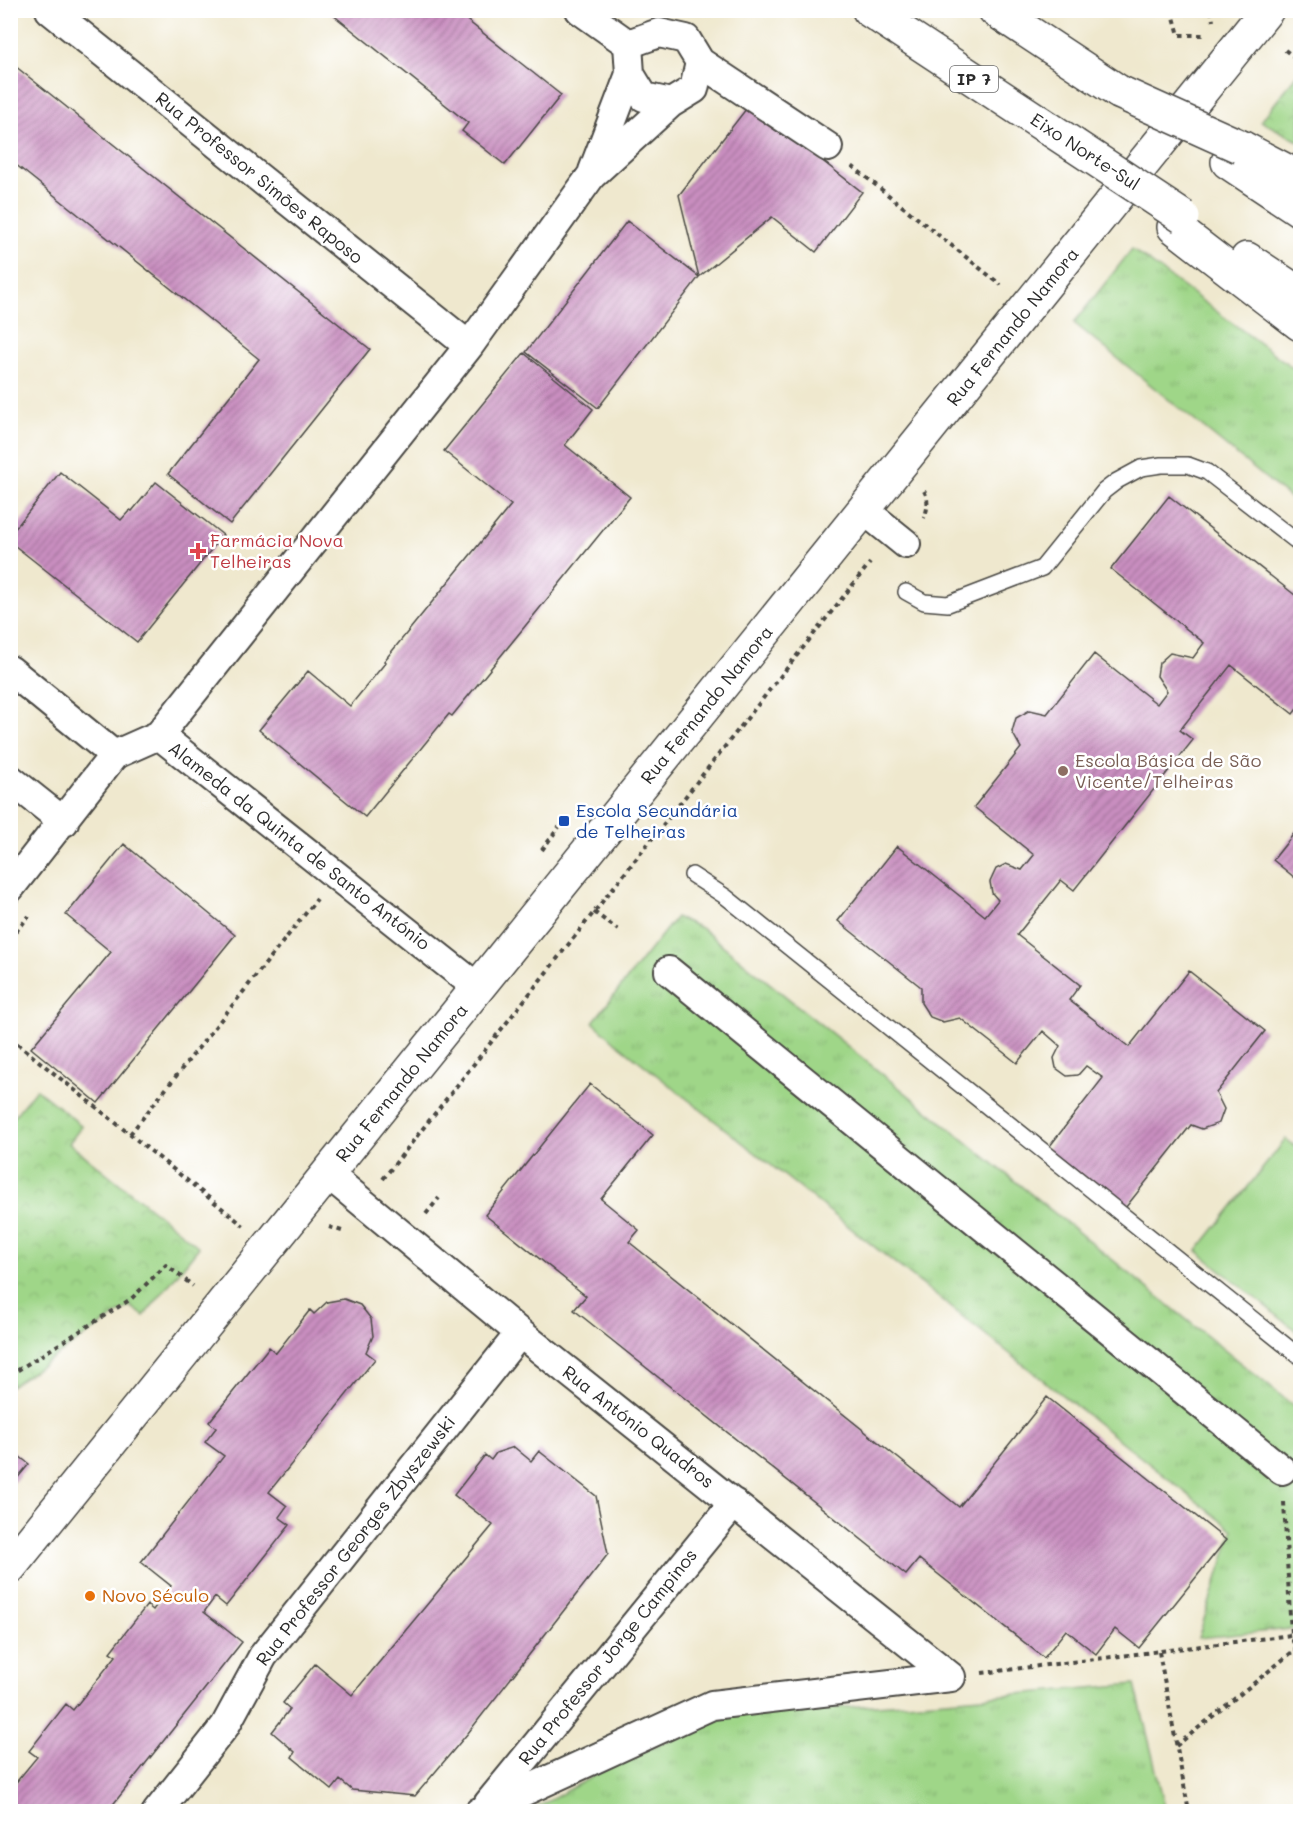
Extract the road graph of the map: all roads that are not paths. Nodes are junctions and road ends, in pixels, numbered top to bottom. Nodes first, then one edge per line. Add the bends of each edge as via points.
1 (50, 10) edge
2 (580, 10) edge
3 (870, 10) edge
4 (995, 10) edge
5 (1268, 10) edge
6 (628, 44) junction
7 (700, 62) junction
8 (630, 74) junction
9 (671, 103) junction
10 (828, 147) road end
11 (1234, 155) junction
12 (591, 176) junction
13 (1300, 178) edge
14 (1300, 210) edge
15 (1178, 222) junction
16 (1300, 294) edge
17 (1300, 324) edge
18 (469, 346) junction
19 (864, 510) junction
20 (906, 544) dead end
21 (1300, 544) edge
22 (906, 592) dead end
23 (10, 670) edge
24 (159, 735) junction
25 (114, 755) junction
26 (10, 779) edge
27 (64, 822) junction
28 (692, 875) dead end
29 (10, 888) edge
30 (669, 970) dead end
31 (478, 988) junction
32 (328, 1174) junction
33 (520, 1333) junction
34 (1300, 1357) edge
35 (1282, 1470) road end
36 (735, 1503) junction
37 (10, 1567) edge
38 (951, 1677) joint
39 (481, 1811) edge
40 (157, 1812) edge

1 - 18 street, Rua Professor Simões Raposo
2 - 6 street
3 - 15 main road, Eixo Norte-Sul / IP 7, bridge via 1074,145
4 - 11 main road, bridge via 1119,92
5 - 19 main road, Rua Fernando Namora
6 - 7 street via 659,33 686,39
6 - 8 street
7 - 9 street via 694,89
7 - 10 street
8 - 9 street via 644,97
8 - 12 street
9 - 12 street
11 - 13 main road
11 - 14 main road
12 - 18 street
15 - 16 main road, Eixo Norte-Sul / IP 7
15 - 17 main road
18 - 24 street
19 - 20 street
19 - 31 main road, Rua Fernando Namora
21 - 22 lane via 1207,472 1188,465 1161,465 1141,468 1104,491 1041,568 948,604 924,602
23 - 25 street
24 - 25 street, Alameda da Quinta de Santo António
24 - 31 street, Alameda da Quinta de Santo António
25 - 27 street, Alameda da Quinta de Santo António
26 - 27 street
27 - 29 street, Alameda da Quinta de Santo António
28 - 34 lane via 726,897
30 - 35 street
31 - 32 main road, Rua Fernando Namora
32 - 33 street, Rua António Quadros
32 - 37 main road, Rua Fernando Namora
33 - 36 street, Rua António Quadros
33 - 40 street, Rua Professor Georges Zbyszewski via 263,1656 225,1726
36 - 38 street, Rua António Quadros
36 - 39 street, Rua Professor Jorge Campinos
38 - 39 street, Rua Professor Jorge Campinos via 712,1705

